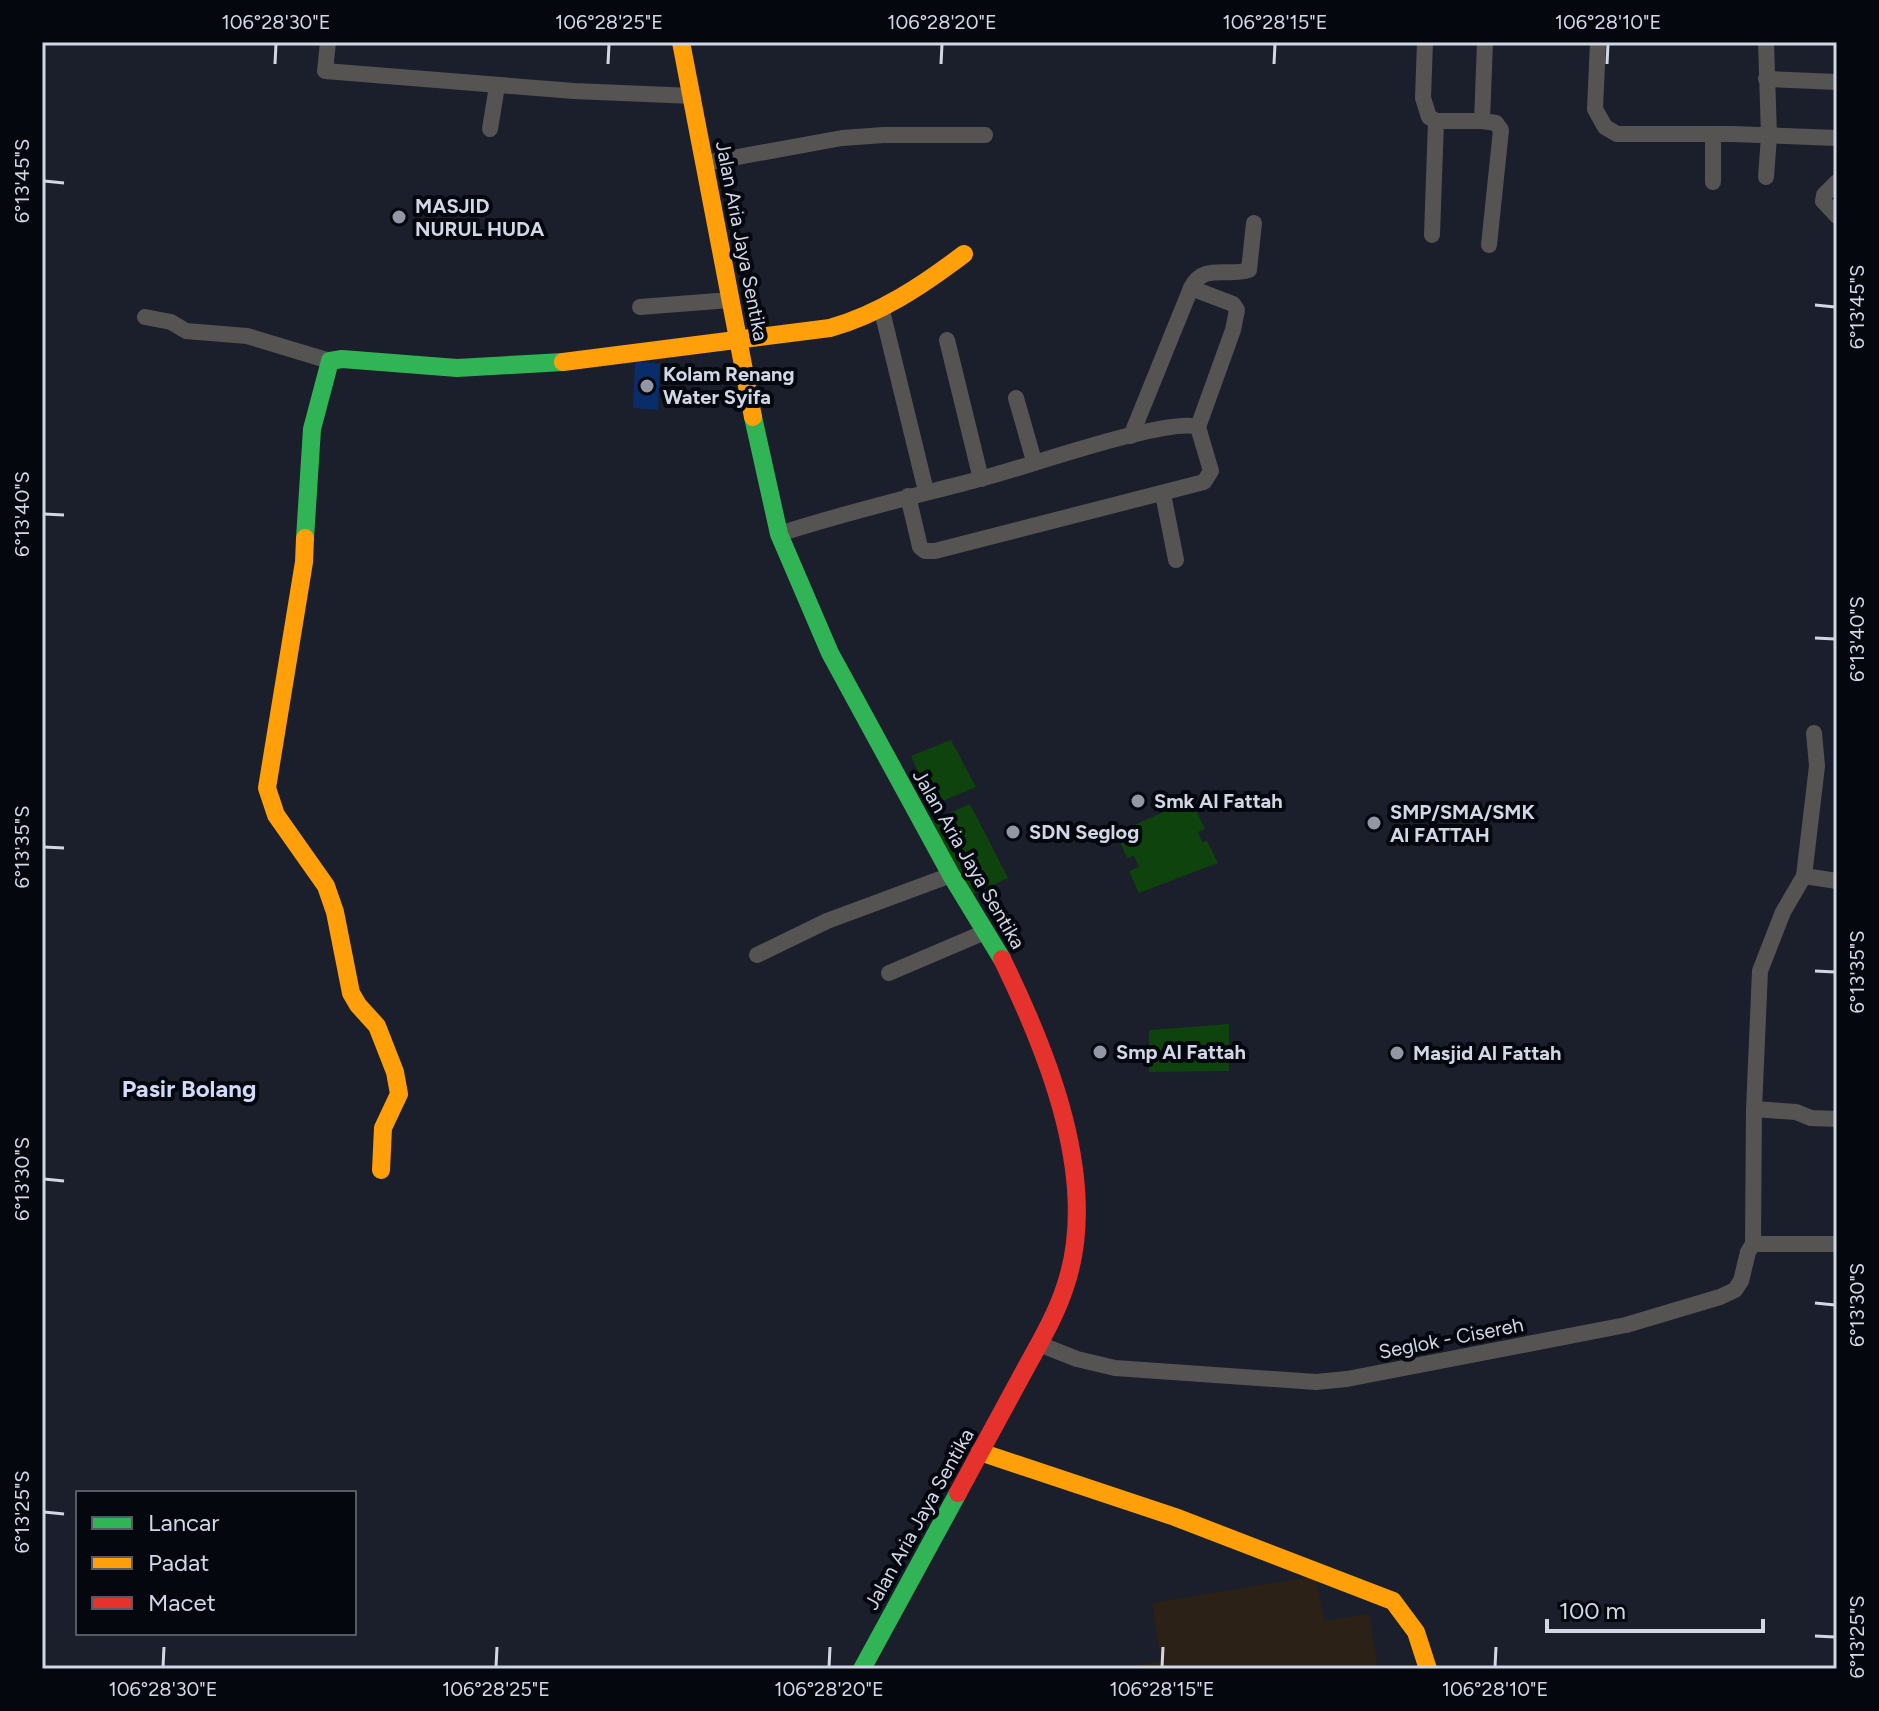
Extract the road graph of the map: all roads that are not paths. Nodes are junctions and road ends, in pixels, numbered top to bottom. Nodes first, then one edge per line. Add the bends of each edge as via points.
1 (328, 42) edge
2 (681, 42) edge
3 (1425, 42) edge
4 (1485, 42) edge
5 (1598, 42) edge
6 (1766, 42) edge
7 (1766, 79) junction
8 (1837, 82) edge
9 (497, 86) junction
10 (693, 96) junction
11 (1436, 121) junction
12 (1482, 121) junction
13 (490, 129) dead end
14 (985, 135) dead end
15 (1713, 135) junction
16 (1769, 136) junction
17 (1837, 138) edge
18 (705, 163) junction
19 (1766, 177) dead end
20 (1713, 182) dead end
21 (1837, 182) edge
22 (1837, 216) edge
23 (1254, 223) dead end
24 (1432, 235) dead end
25 (1489, 245) dead end
26 (964, 254) dead end
27 (1191, 288) junction
28 (730, 300) junction
29 (640, 307) dead end
30 (881, 307) junction
31 (145, 317) dead end
32 (738, 338) junction
33 (947, 340) dead end
34 (330, 361) junction
35 (1016, 398) dead end
36 (1198, 427) junction
37 (1131, 436) junction
38 (1034, 461) junction
39 (981, 479) junction
40 (926, 491) junction
41 (1163, 494) junction
42 (908, 496) junction
43 (779, 534) junction
44 (1176, 560) dead end
45 (1814, 733) dead end
46 (951, 875) junction
47 (1804, 876) junction
48 (1837, 881) edge
49 (985, 932) junction
50 (757, 955) dead end
51 (889, 973) dead end
52 (1754, 1109) junction
53 (1837, 1119) edge
54 (381, 1170) dead end
55 (1753, 1244) junction
56 (1837, 1244) edge
57 (1039, 1344) junction
58 (980, 1452) junction
59 (862, 1669) edge
60 (1428, 1669) edge

1 - 9 street via 325,71
2 - 10 street, Jalan Aria Jaya Sentika
3 - 11 street via 1423,98 1429,117
4 - 12 street
5 - 15 street via 1595,109 1605,127 1617,134
6 - 7 street
7 - 8 street
7 - 16 street
9 - 10 street
9 - 13 street
10 - 18 street, Jalan Aria Jaya Sentika
11 - 12 street
11 - 24 street
12 - 25 street via 1496,123 1501,130
14 - 18 street via 842,138
15 - 16 street
15 - 20 street
16 - 17 street
16 - 19 street
18 - 28 street, Jalan Aria Jaya Sentika
21 - 22 street via 1823,201
23 - 27 street via 1249,270 1200,274
26 - 30 street
27 - 36 street via 1237,310
27 - 37 street
28 - 29 street
28 - 32 street, Jalan Aria Jaya Sentika
30 - 32 street via 809,333
30 - 40 street
31 - 34 street via 186,331 247,336
32 - 34 street via 641,353 459,368
32 - 43 street, Jalan Aria Jaya Sentika
33 - 39 street
34 - 54 street via 312,429 304,562 267,788 269,802 289,836 325,885 351,993 379,1031 394,1072 399,1089 383,1127
35 - 38 street
36 - 37 street
36 - 41 street via 1211,471 1208,477
37 - 38 street
38 - 39 street
39 - 40 street
40 - 42 street
41 - 42 street via 935,551 920,547
41 - 44 street
42 - 43 street
43 - 46 street, Jalan Aria Jaya Sentika via 830,653
45 - 47 street via 1817,771
46 - 49 street, Jalan Aria Jaya Sentika
46 - 50 street via 827,921
47 - 48 street
47 - 52 street, Seglok - Cisereh via 1760,971
49 - 51 street
49 - 57 street, Jalan Aria Jaya Sentika via 1050,1066 1072,1161 1076,1248 1065,1289
52 - 53 street
52 - 55 street, Seglok - Cisereh
55 - 56 street
55 - 57 street, Seglok - Cisereh via 1741,1281 1720,1297 1626,1325 1347,1379 1316,1382 1115,1368
57 - 58 street, Jalan Aria Jaya Sentika
58 - 59 street, Jalan Aria Jaya Sentika
58 - 60 street via 1175,1517 1393,1601 1413,1622

